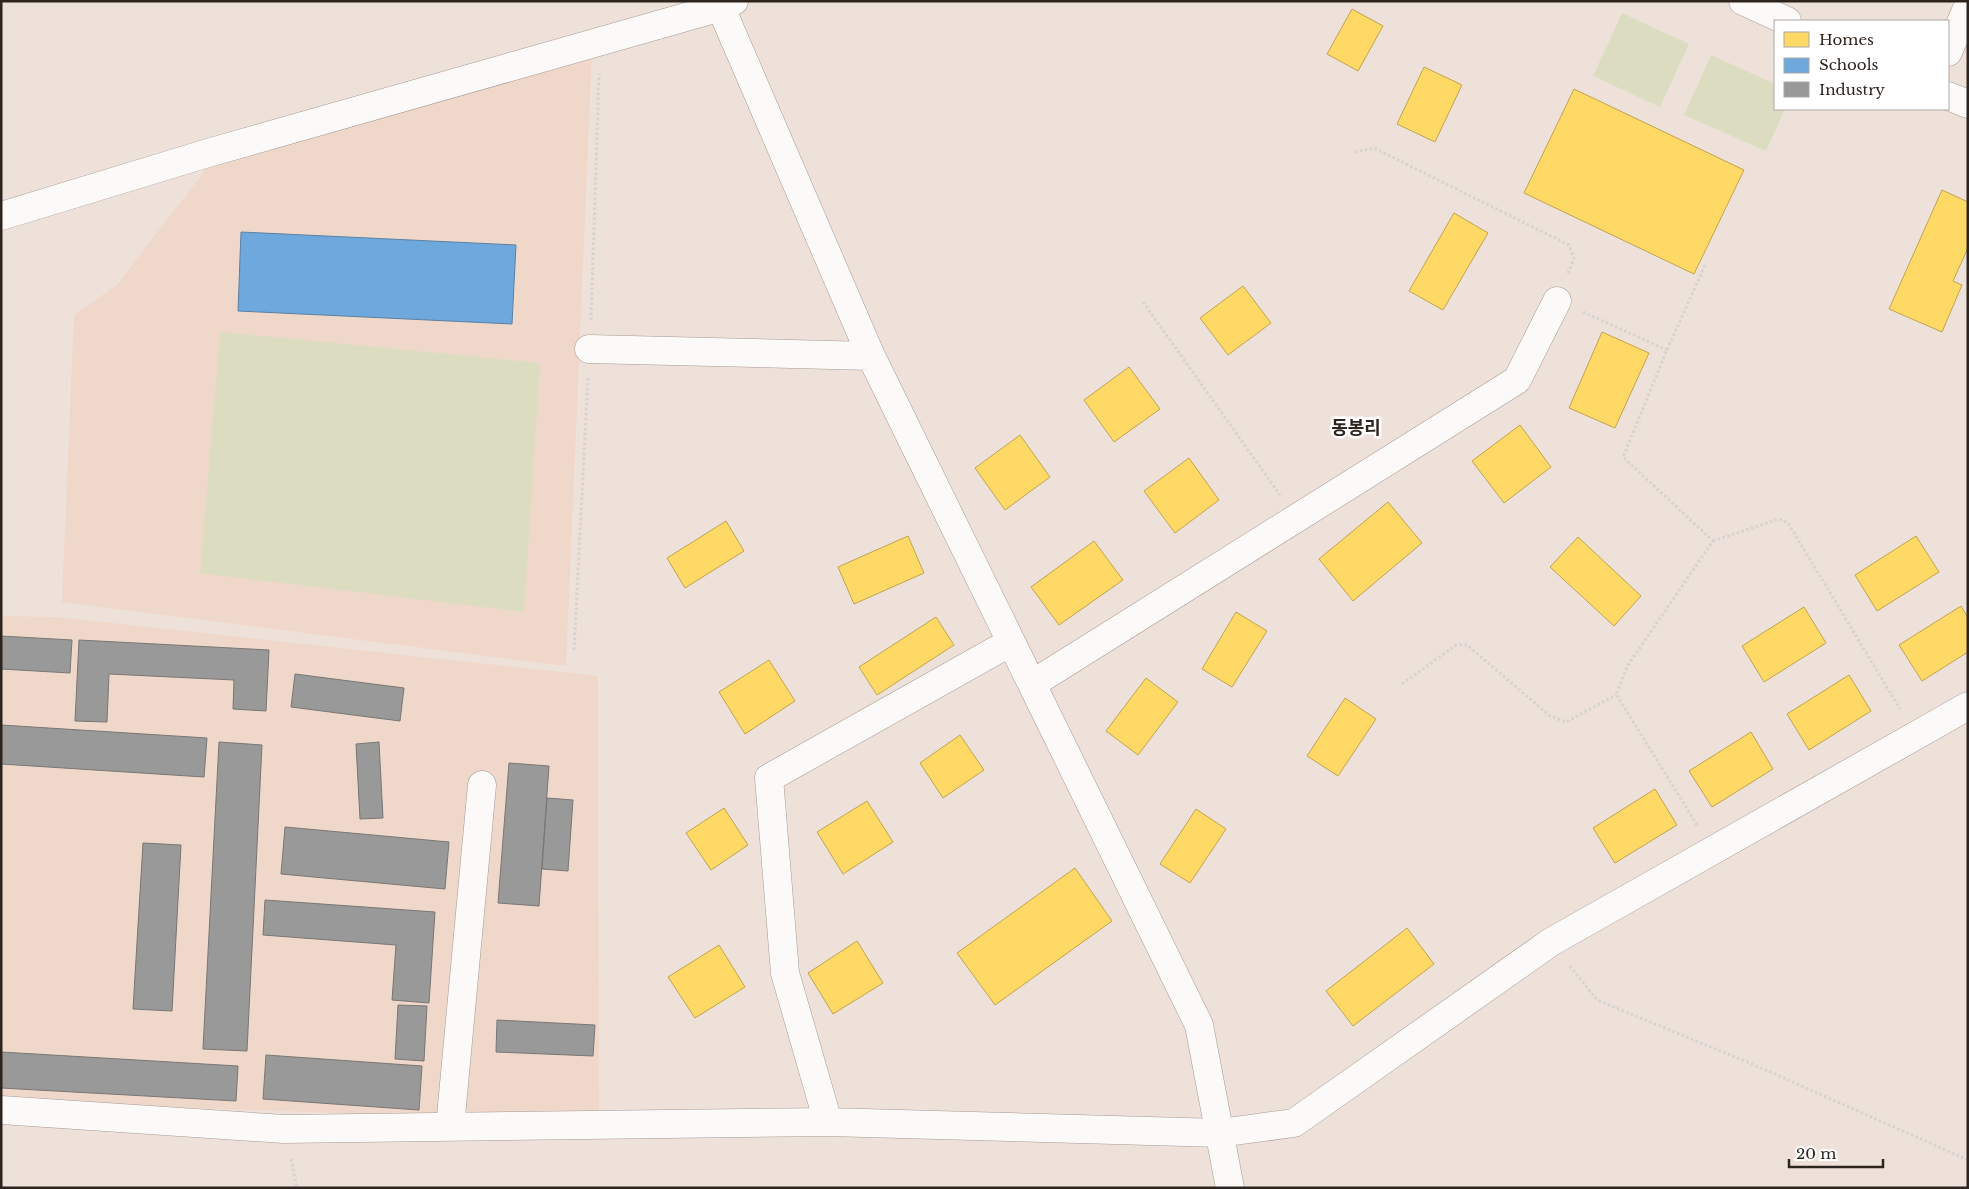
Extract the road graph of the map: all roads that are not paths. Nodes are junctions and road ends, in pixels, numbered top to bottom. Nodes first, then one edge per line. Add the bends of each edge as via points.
1 (1744, 1) edge
2 (725, 3) edge
3 (1968, 6) edge
4 (1785, 20) edge
5 (1949, 50) edge
6 (1949, 96) edge
7 (1968, 104) edge
8 (1, 216) edge
9 (1556, 300) road end
10 (590, 349) dead end
11 (871, 356) junction
12 (1012, 642) junction
13 (1032, 684) junction
14 (1968, 706) edge
15 (482, 785) dead end
16 (1, 1110) edge
17 (828, 1122) junction
18 (450, 1127) junction
19 (1220, 1133) junction
20 (1230, 1188) edge

1 - 4 street
2 - 8 street
2 - 11 street
3 - 5 street
6 - 7 street
9 - 13 street via 1517,380
10 - 11 street
11 - 12 street
12 - 13 street
12 - 17 street via 769,778 785,973
13 - 19 street via 1199,1025
14 - 19 street via 1551,942 1294,1123
15 - 18 street
16 - 18 street via 284,1129
17 - 18 street
17 - 19 street
19 - 20 street

